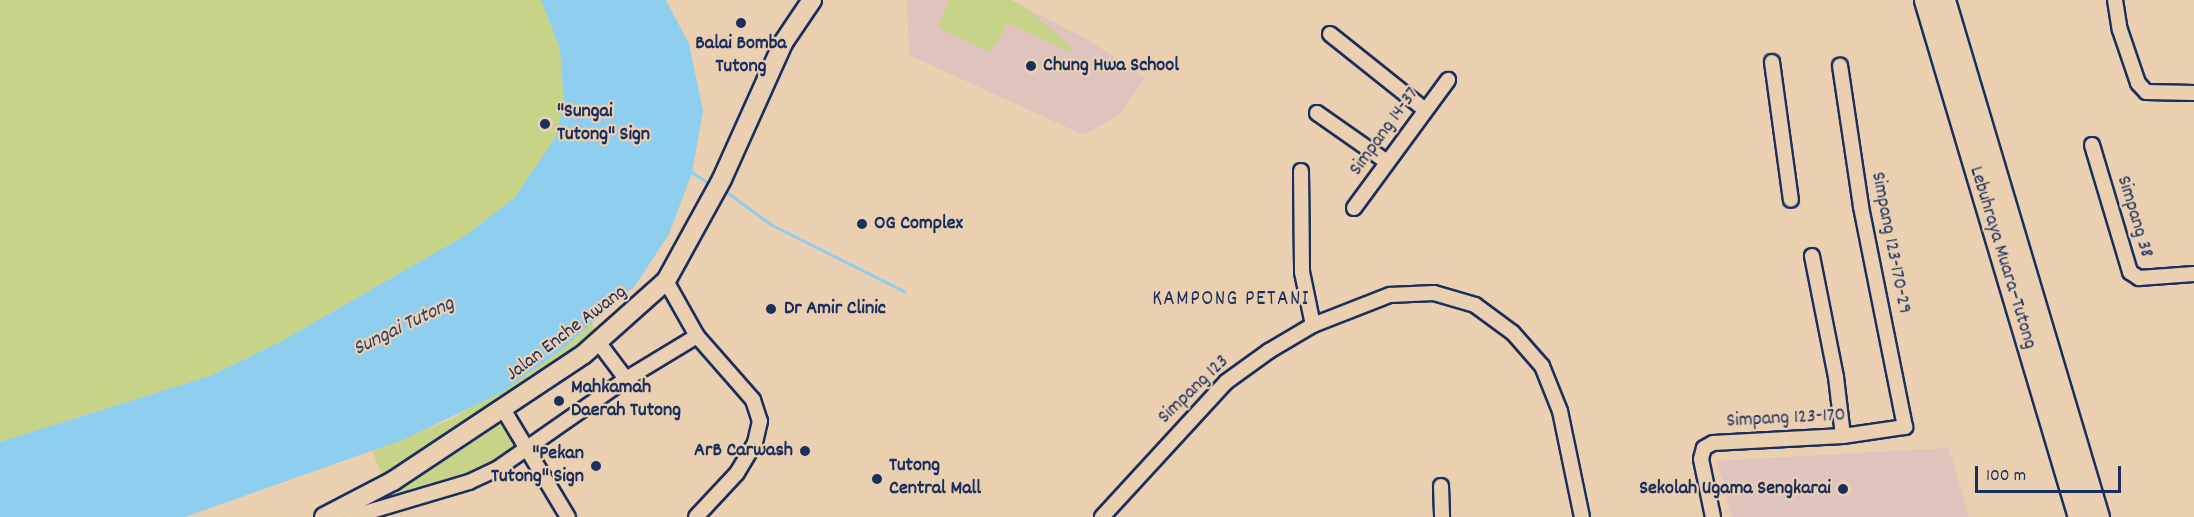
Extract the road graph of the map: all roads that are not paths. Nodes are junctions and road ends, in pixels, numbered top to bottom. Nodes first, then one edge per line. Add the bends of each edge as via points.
1 (812, 0) edge
2 (1924, 0) edge
3 (1944, 0) edge
4 (2115, 0) edge
5 (1329, 34) dead end
6 (1772, 62) dead end
7 (1840, 66) dead end
8 (1448, 80) dead end
9 (2194, 93) edge
10 (1425, 109) junction
11 (1317, 113) dead end
12 (2092, 145) dead end
13 (1387, 162) junction
14 (1300, 171) dead end
15 (1791, 200) dead end
16 (1354, 208) dead end
17 (1812, 256) dead end
18 (2194, 274) edge
19 (666, 281) junction
20 (1314, 324) junction
21 (697, 336) junction
22 (599, 343) junction
23 (626, 379) junction
24 (503, 409) junction
25 (1905, 427) joint
26 (1843, 436) junction
27 (527, 446) junction
28 (1441, 486) dead end
29 (324, 517) edge
30 (351, 517) edge
31 (568, 517) edge
32 (696, 517) edge
33 (1102, 517) edge
34 (1442, 517) edge
35 (1582, 517) edge
36 (1713, 517) edge
37 (2079, 517) edge
38 (2098, 517) edge

1 - 19 main road, Jalan Enche Awang via 783,43 720,184
2 - 37 highway, Lebuhraya Muara–Tutong
3 - 38 highway, Lebuhraya Muara–Tutong
4 - 9 street via 2120,30 2138,83 2146,92
5 - 10 street
6 - 15 street
7 - 25 street, Simpang 123-170-29 via 1861,206
8 - 10 street, Simpang 14-37
10 - 13 street, Simpang 14-37
11 - 13 street
12 - 18 street, Simpang 38 via 2130,272 2139,278
13 - 16 street, Simpang 14-37
14 - 20 street via 1302,273
17 - 26 street via 1836,377
19 - 21 street
19 - 22 main road, Jalan Enche Awang
20 - 33 street, Simpang 123 via 1226,382
20 - 35 street, Simpang 123 via 1390,295 1434,293 1475,305 1513,333 1542,366 1560,411
21 - 23 street
21 - 32 street via 748,393 760,421 755,443 737,473
22 - 23 street
22 - 24 main road, Jalan Enche Awang
23 - 27 street
24 - 27 street
24 - 29 main road, Jalan Enche Awang via 393,481
25 - 26 street, Simpang 123-170
26 - 36 street, Simpang 123-170 via 1713,442 1704,448 1701,459
27 - 30 street via 518,457 469,482
27 - 31 street
28 - 34 street

